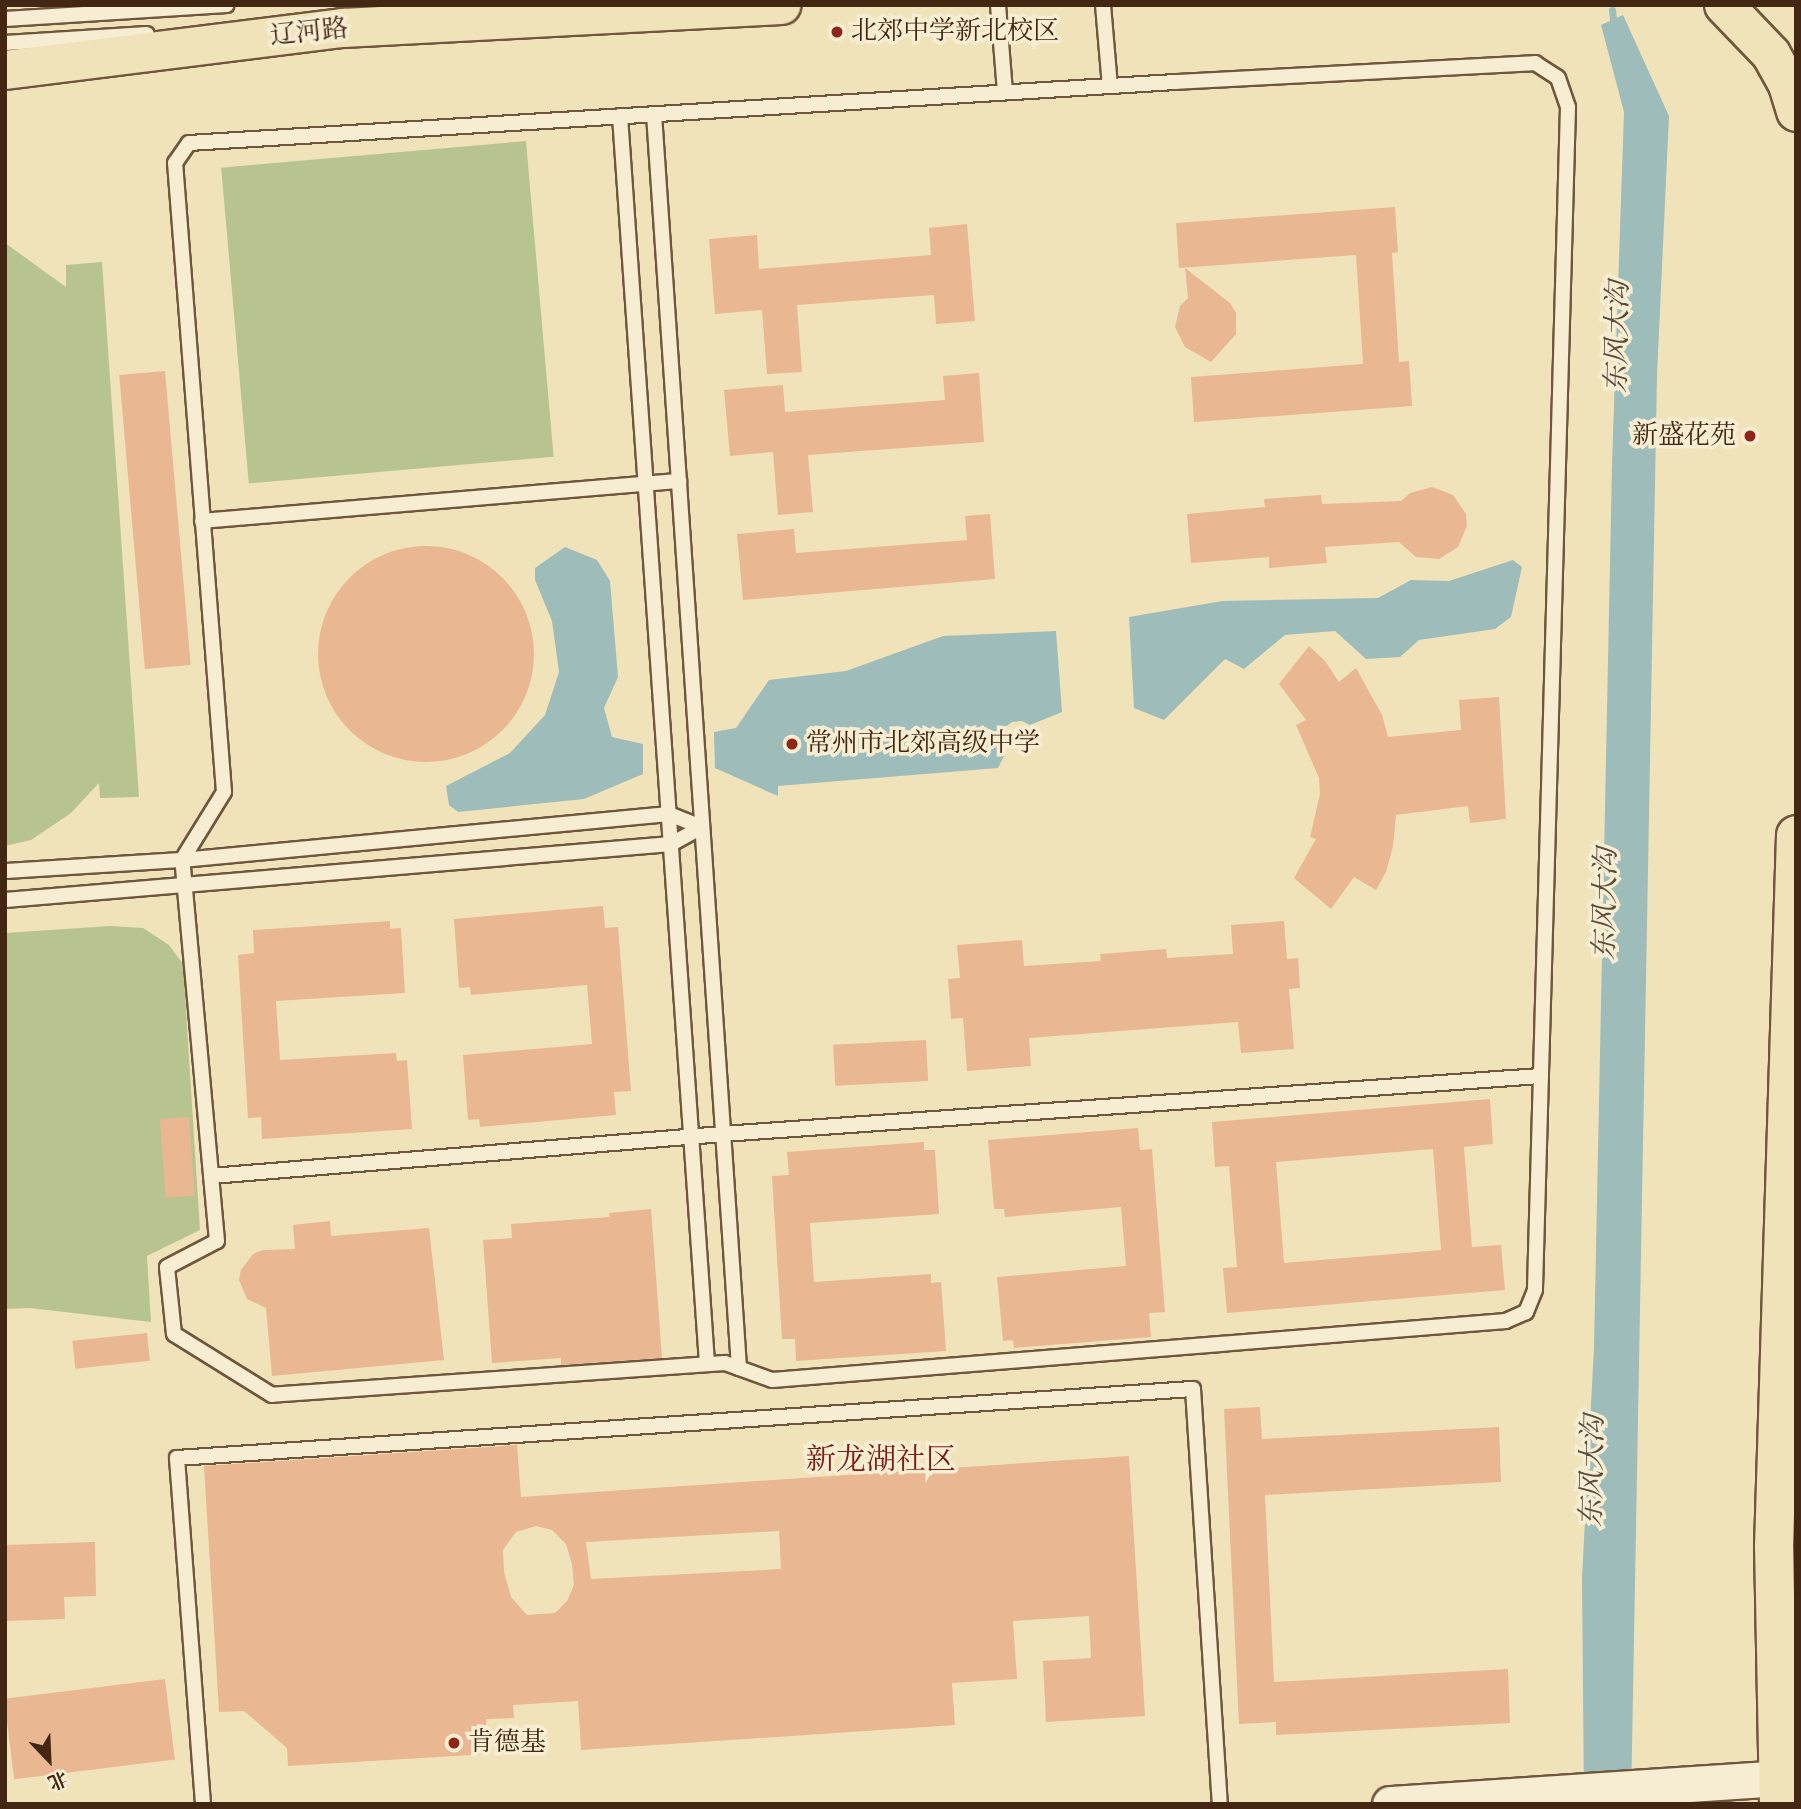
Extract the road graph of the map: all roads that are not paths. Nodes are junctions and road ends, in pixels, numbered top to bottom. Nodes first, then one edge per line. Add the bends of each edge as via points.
1 (227, 5) edge
2 (501, 5) edge
3 (781, 5) edge
4 (998, 5) edge
5 (1103, 5) edge
6 (1724, 5) edge
7 (5, 19) edge
8 (216, 28) dead end
9 (162, 33) dead end
10 (5, 43) edge
11 (5, 70) edge
12 (1110, 86) junction
13 (1005, 92) junction
14 (1796, 112) edge
15 (654, 114) junction
16 (620, 116) junction
17 (679, 481) junction
18 (645, 483) junction
19 (202, 521) junction
20 (669, 814) junction
21 (702, 827) junction
22 (1796, 835) edge
23 (671, 844) junction
24 (182, 860) junction
25 (5, 871) edge
26 (184, 886) junction
27 (5, 900) edge
28 (1541, 1076) junction
29 (723, 1134) junction
30 (691, 1138) junction
31 (211, 1176) junction
32 (707, 1364) junction
33 (739, 1368) junction
34 (1784, 1786) edge
35 (203, 1804) edge
36 (1220, 1804) edge
37 (1390, 1804) edge

1 - 7 lane
2 - 8 lane
3 - 11 main road, 辽河路 via 343,28
4 - 13 lane
5 - 12 lane
6 - 14 main road via 1771,54
9 - 10 lane
12 - 13 lane
12 - 28 lane via 1535,63 1558,78 1568,107
13 - 15 lane
15 - 16 lane
15 - 17 lane
16 - 18 lane
16 - 19 lane via 188,143 174,163
17 - 18 lane
17 - 21 lane
18 - 19 lane
18 - 20 lane
19 - 24 lane via 224,792
20 - 21 lane
20 - 23 lane
20 - 24 lane
21 - 23 lane
21 - 29 lane
22 - 34 main road via 1774,1547
23 - 26 lane
23 - 30 lane
24 - 25 lane
24 - 26 lane
26 - 27 lane
26 - 31 lane
28 - 29 lane
28 - 33 lane via 1535,1290 1526,1312 1506,1321 772,1380
29 - 30 lane
29 - 33 lane
30 - 31 lane
30 - 32 lane
31 - 32 lane via 217,1241 167,1267 174,1334 272,1395
32 - 33 lane
34 - 37 street via 1650,1786
35 - 36 lane via 177,1458 1193,1389

